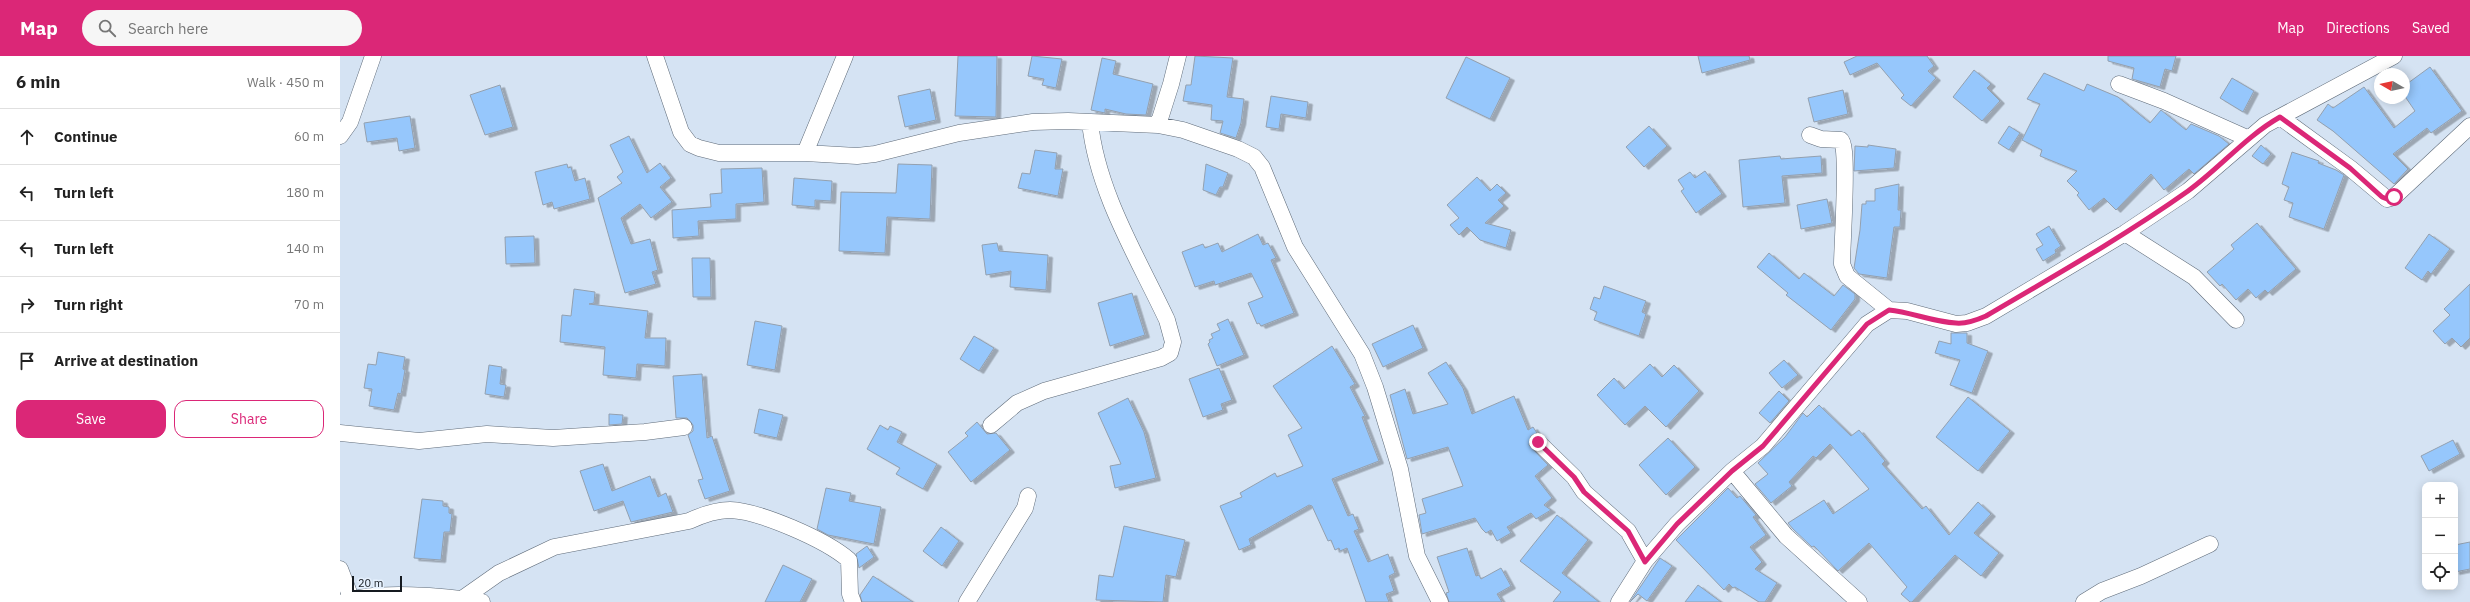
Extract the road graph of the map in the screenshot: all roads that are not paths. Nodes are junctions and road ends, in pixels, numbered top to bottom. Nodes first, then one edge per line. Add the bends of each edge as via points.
1 (372, 56) edge
2 (655, 56) edge
3 (845, 56) edge
4 (1178, 56) edge
5 (2394, 56) edge
6 (2119, 84) dead end
7 (2280, 117) junction
8 (1090, 122) junction
9 (1158, 125) junction
10 (2470, 126) edge
11 (1810, 135) dead end
12 (340, 136) edge
13 (2247, 138) junction
14 (805, 153) junction
15 (2125, 233) junction
16 (1889, 310) junction
17 (2236, 320) dead end
18 (991, 425) dead end
19 (684, 427) dead end
20 (340, 433) edge
21 (1538, 442) dead end
22 (1732, 471) junction
23 (1028, 496) dead end
24 (2210, 544) dead end
25 (1645, 562) junction
26 (340, 569) edge
27 (462, 599) junction
28 (351, 601) edge
29 (482, 602) edge
30 (853, 602) edge
31 (967, 602) edge
32 (1440, 602) edge
33 (1619, 602) edge
34 (1859, 602) edge
35 (2084, 602) edge

1 - 12 street via 350,122
2 - 14 street via 681,132 690,144 719,153
3 - 14 street
4 - 9 street
5 - 7 street
6 - 13 street
7 - 10 street via 2350,168 2387,199 2394,197
7 - 13 street
8 - 9 street
8 - 14 street via 1026,123 959,133 875,154 857,156
8 - 18 street via 1092,146 1106,190 1167,320 1173,342 1170,353 1161,358 1044,391 1017,403
9 - 32 street via 1183,130 1238,149 1254,157 1262,167 1295,247 1362,354 1400,469 1417,556
11 - 16 street via 1821,139 1841,140 1844,143 1846,165 1842,264 1848,276
13 - 15 street via 2188,191
15 - 16 street via 1986,316 1973,321 1956,324 1907,311
15 - 17 street via 2194,277
16 - 22 street via 1867,324 1763,446
19 - 20 street via 553,438 487,434 419,441
21 - 25 street via 1574,477 1584,492 1628,531
22 - 25 street via 1677,524
22 - 34 street via 1786,536
23 - 31 street via 1025,508
24 - 35 street via 2102,591
25 - 33 street
26 - 28 street
27 - 28 street via 374,596
27 - 29 street
27 - 30 street via 499,573 554,547 689,521 705,514 731,510 749,513 791,528 838,550 849,560 850,594

